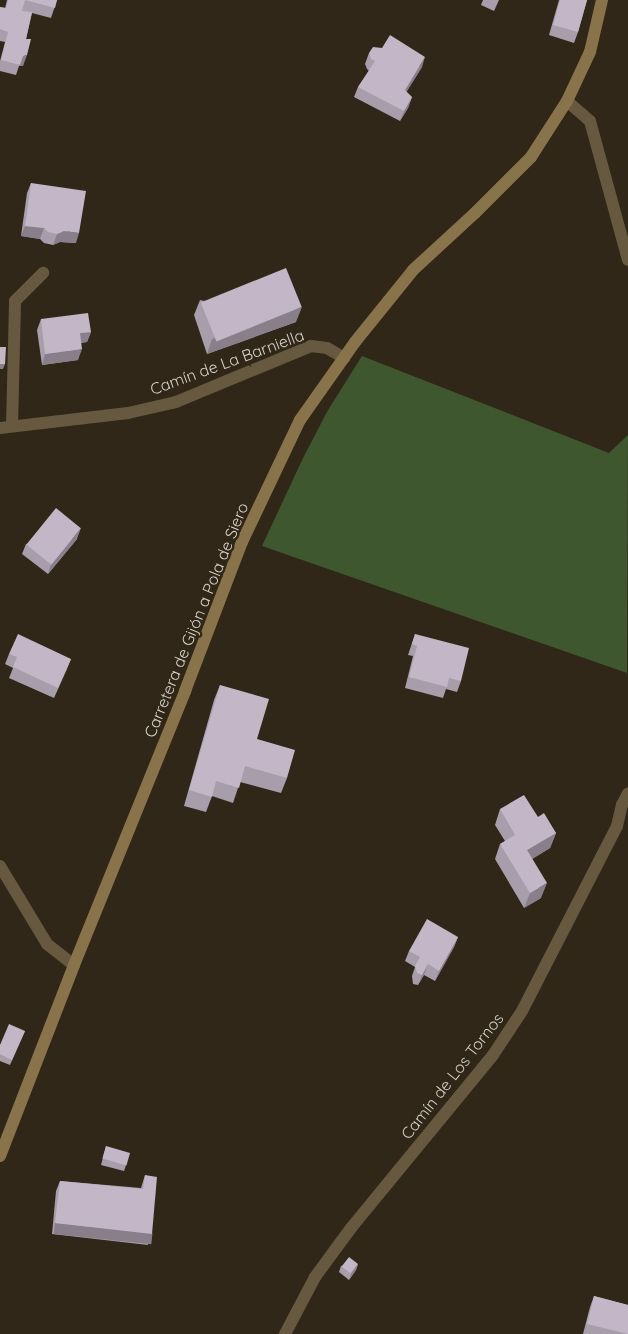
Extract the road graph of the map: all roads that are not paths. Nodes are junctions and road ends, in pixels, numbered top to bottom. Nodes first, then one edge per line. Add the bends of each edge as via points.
1 (602, 0) edge
2 (568, 101) junction
3 (628, 260) edge
4 (43, 273) dead end
5 (344, 358) junction
6 (6, 427) edge
7 (628, 792) edge
8 (0, 866) edge
9 (74, 965) junction
10 (0, 1156) edge
11 (285, 1334) edge

1 - 2 street, Carretera de Gijón a Pola de Siero via 590,52
2 - 3 street via 590,121
2 - 5 street, Carretera de Gijón a Pola de Siero via 531,157 476,213 412,270
4 - 6 street via 15,301
5 - 6 street, Camín de La Barniella via 326,348 311,346 176,402 128,413
5 - 9 street, Carretera de Gijón a Pola de Siero via 300,420 242,542
7 - 11 street, Camín de Los Tornos via 617,826 522,1011 493,1055 351,1228 315,1277
8 - 9 street via 47,944
9 - 10 street, Carretera de Gijón a Pola de Siero

